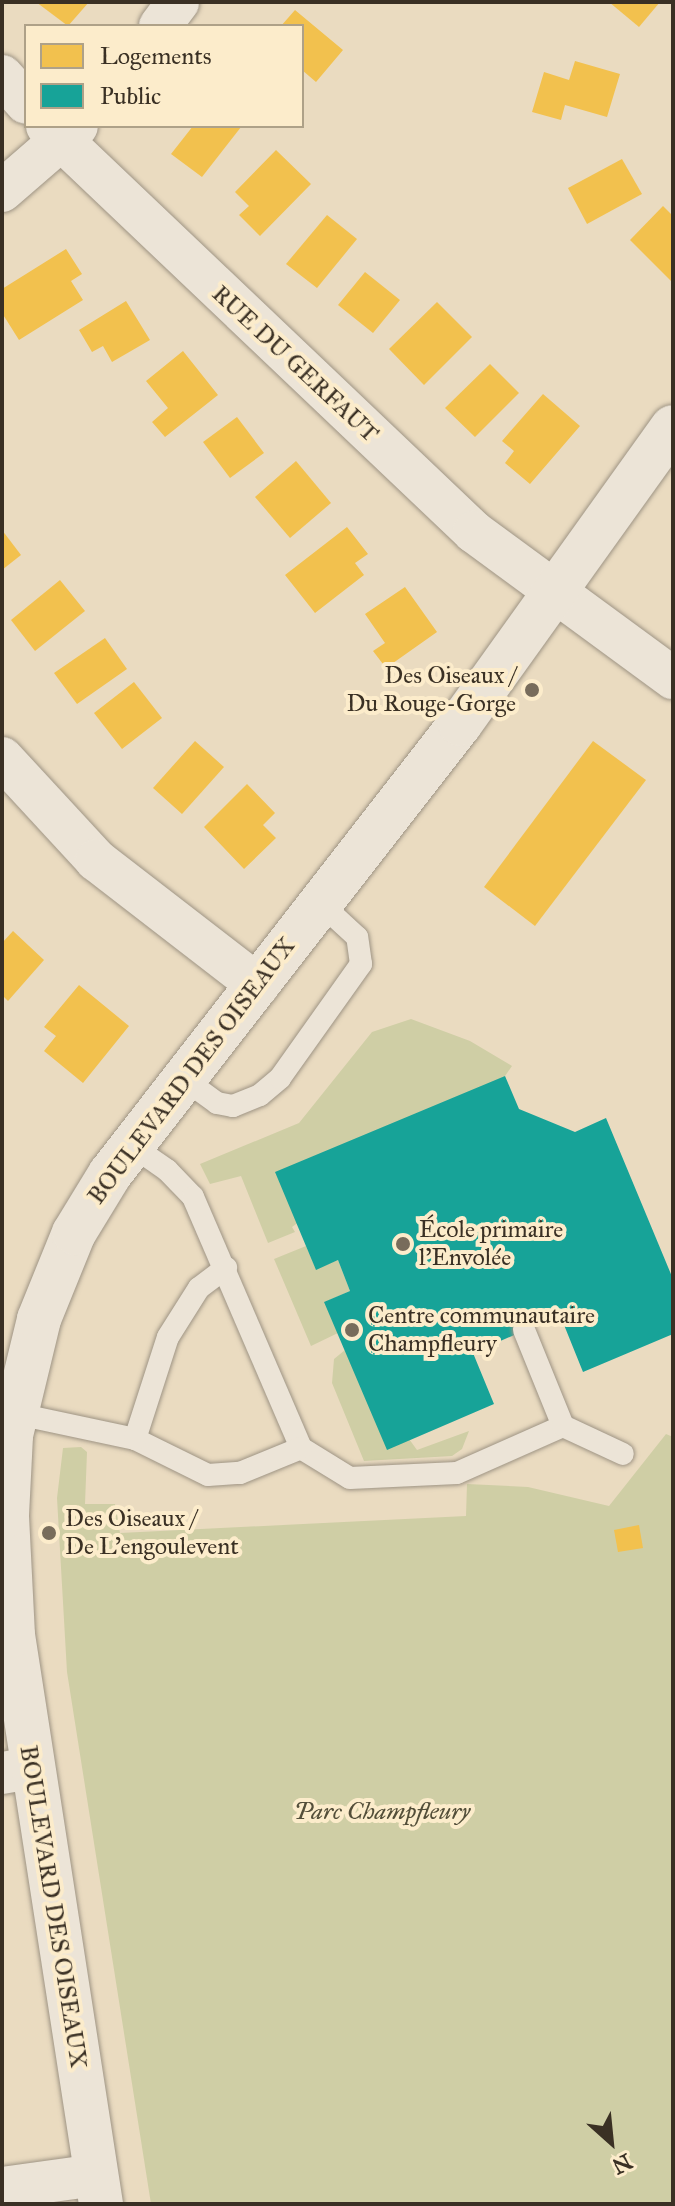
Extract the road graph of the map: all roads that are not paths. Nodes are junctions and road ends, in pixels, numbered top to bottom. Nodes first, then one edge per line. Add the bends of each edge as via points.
1 (178, 2) edge
2 (162, 24) edge
3 (2, 76) edge
4 (24, 101) edge
5 (62, 131) edge
6 (2, 191) edge
7 (673, 427) edge
8 (555, 589) junction
9 (673, 678) edge
10 (2, 758) edge
11 (320, 903) junction
12 (258, 985) junction
13 (184, 1079) junction
14 (131, 1145) junction
15 (226, 1268) junction
16 (524, 1330) dead end
17 (8, 1412) edge
18 (563, 1426) junction
19 (135, 1439) junction
20 (301, 1448) junction
21 (623, 1454) dead end
22 (16, 1771) edge
23 (2, 2188) edge
24 (98, 2189) edge

1 - 2 street
3 - 4 street
5 - 6 street
5 - 8 street, RUE DU GERFAUT via 474,532
7 - 8 street, BOULEVARD DES OISEAUX
8 - 9 street, RUE DU GERFAUT
8 - 11 street, BOULEVARD DES OISEAUX via 460,724
10 - 12 street via 96,860
11 - 12 street, BOULEVARD DES OISEAUX
11 - 13 lane via 357,937 361,964 280,1078 260,1095 233,1106 217,1103
12 - 13 street, BOULEVARD DES OISEAUX
13 - 14 street, BOULEVARD DES OISEAUX
14 - 15 lane via 193,1197
14 - 17 street, BOULEVARD DES OISEAUX via 91,1202 60,1261
15 - 19 lane via 199,1288 168,1337
15 - 20 lane
16 - 18 lane
17 - 19 lane
17 - 22 street, BOULEVARD DES OISEAUX
18 - 20 lane via 457,1473 350,1478
18 - 21 lane
19 - 20 lane via 208,1475 240,1473
22 - 24 street, BOULEVARD DES OISEAUX
23 - 24 street

